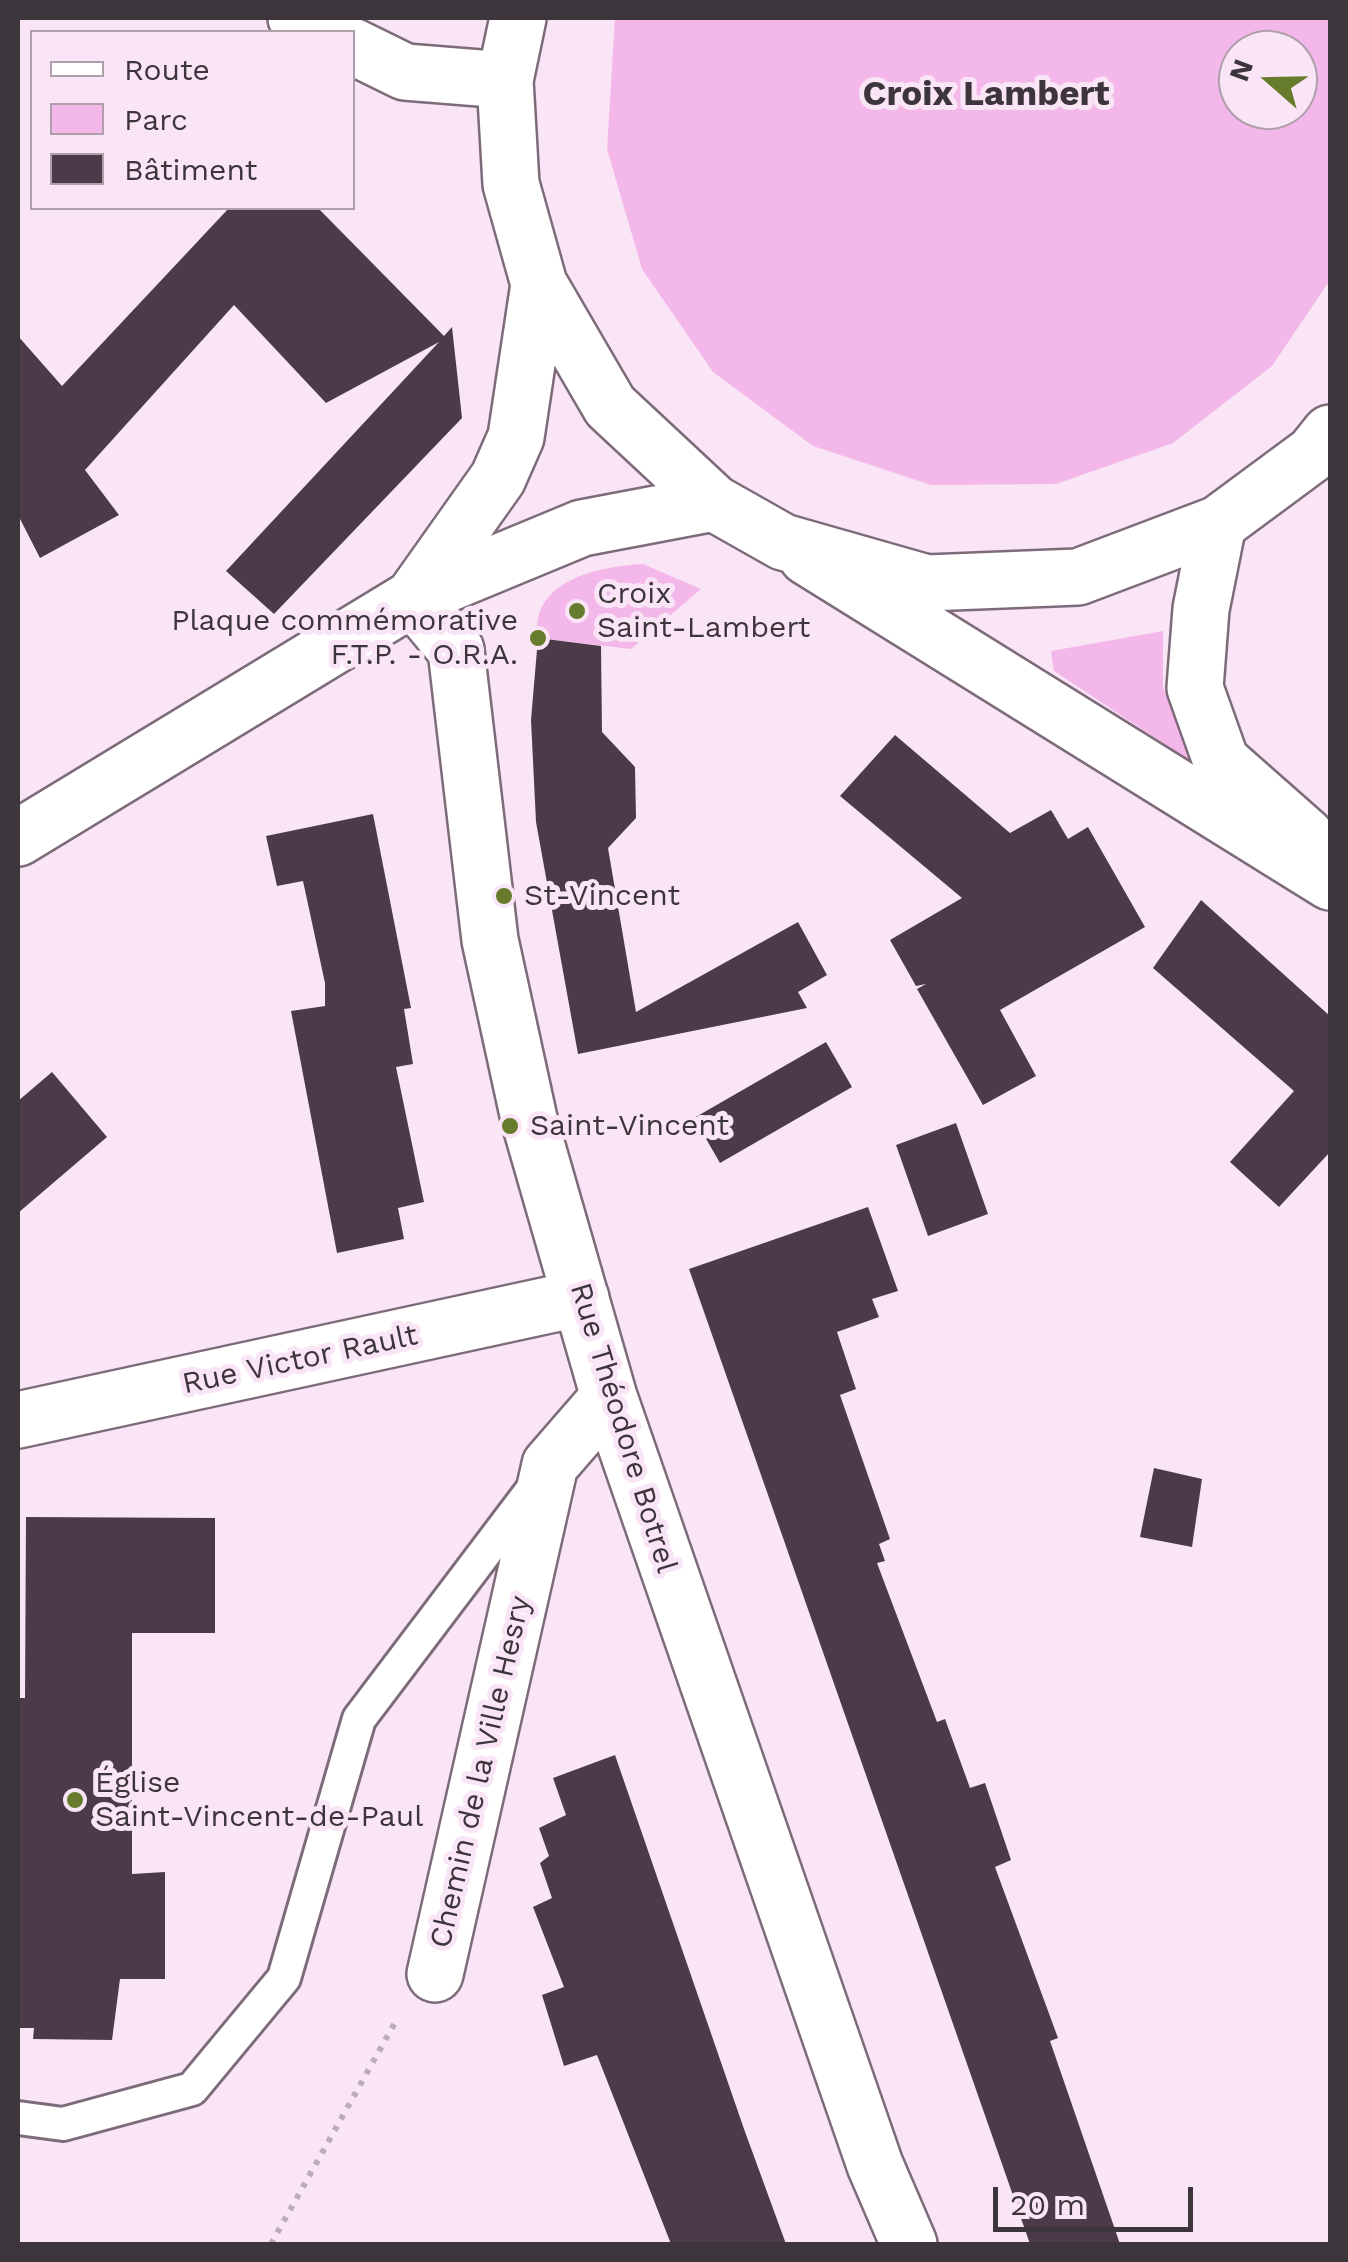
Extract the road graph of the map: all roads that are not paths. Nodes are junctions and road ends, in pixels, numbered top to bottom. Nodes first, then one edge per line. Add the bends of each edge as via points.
1 (296, 18) edge
2 (518, 18) edge
3 (321, 30) edge
4 (355, 47) edge
5 (505, 80) junction
6 (539, 284) junction
7 (1330, 433) edge
8 (714, 503) junction
9 (1218, 524) junction
10 (783, 542) junction
11 (413, 598) junction
12 (18, 838) edge
13 (1330, 857) edge
14 (1330, 882) edge
15 (581, 1298) junction
16 (609, 1397) junction
17 (18, 1420) edge
18 (550, 1465) junction
19 (435, 1974) road end
20 (18, 2118) edge
21 (909, 2244) edge

1 - 3 street
2 - 5 street
4 - 5 street via 405,72
5 - 6 street via 511,184
6 - 8 street via 610,406
6 - 11 street via 516,437 498,478
7 - 9 street via 1314,453
8 - 10 street
8 - 11 street via 582,528
9 - 10 street via 1078,577 927,583
9 - 13 street via 1200,609 1196,688 1221,762
10 - 14 street
11 - 12 street
11 - 15 street, Rue Théodore Botrel via 456,650 490,940 529,1118
15 - 16 street, Rue Théodore Botrel
15 - 17 street, Rue Victor Rault
16 - 18 street, Chemin de la Ville Hesry
16 - 21 street, Rue Théodore Botrel
18 - 19 street, Chemin de la Ville Hesry
18 - 20 lane via 359,1719 284,1978 192,2089 63,2124

